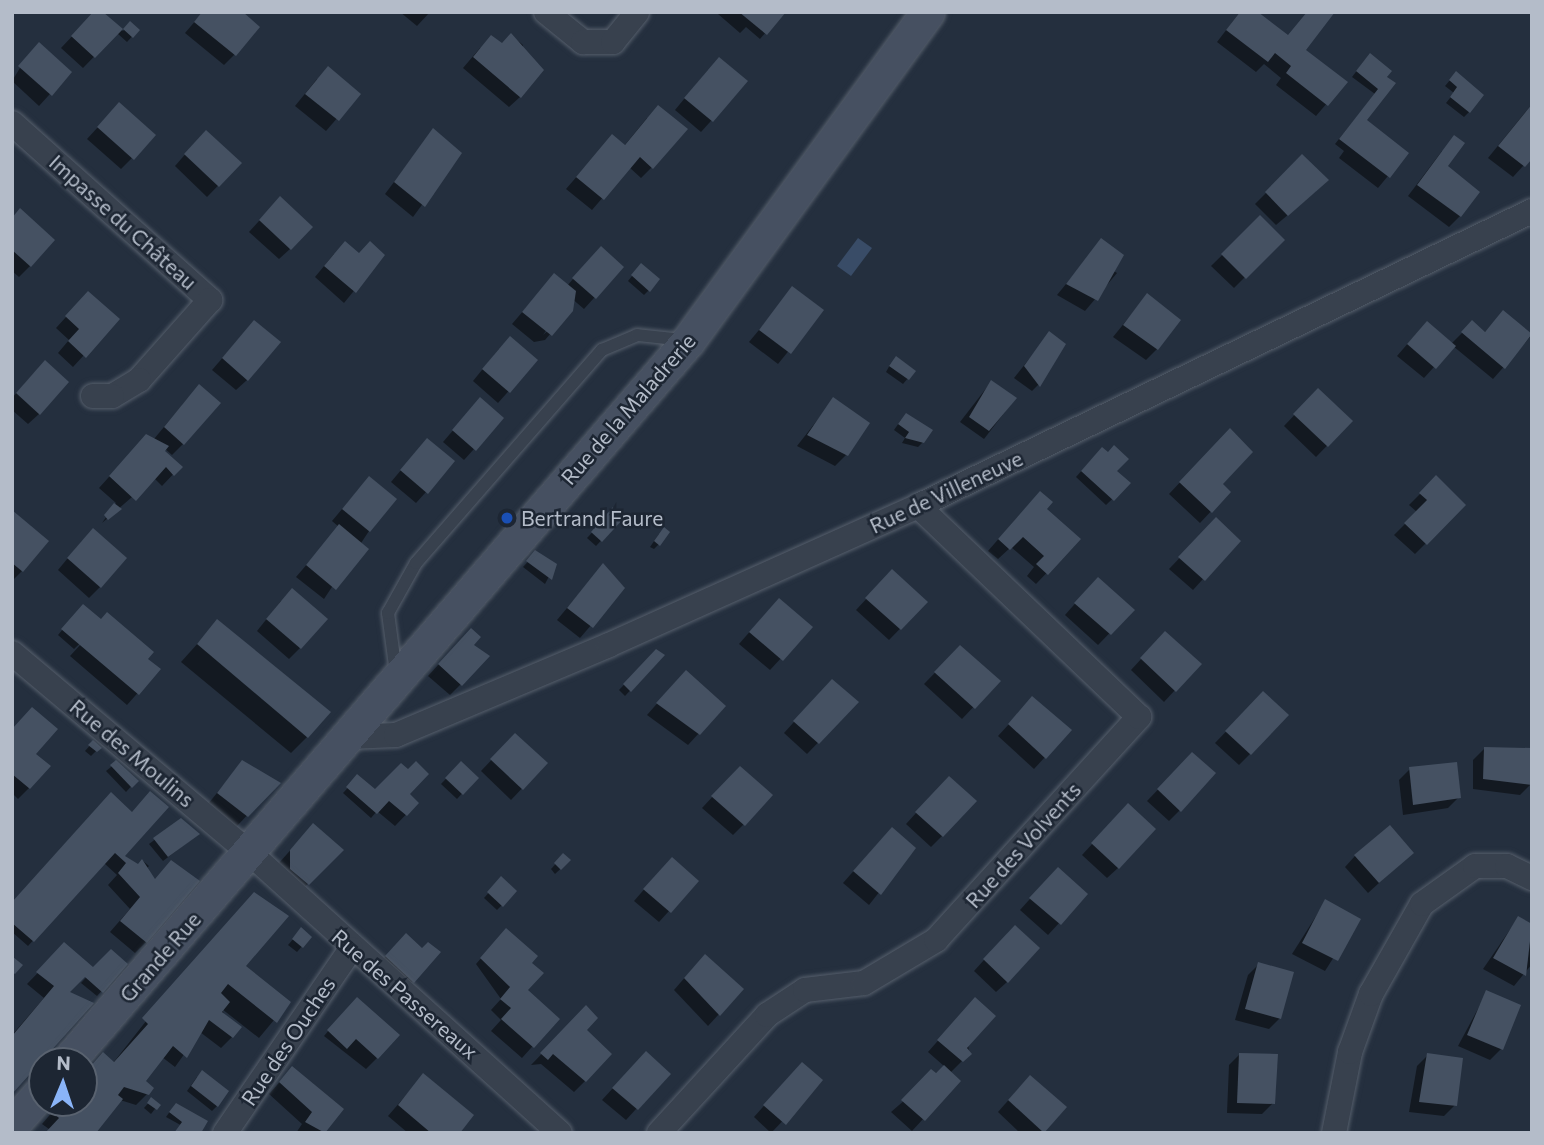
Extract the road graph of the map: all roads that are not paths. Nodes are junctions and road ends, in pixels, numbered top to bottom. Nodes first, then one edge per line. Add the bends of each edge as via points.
1 (546, 12) edge
2 (637, 12) edge
3 (929, 12) edge
4 (12, 123) edge
5 (1532, 211) edge
6 (688, 341) junction
7 (93, 396) dead end
8 (918, 506) junction
9 (12, 653) edge
10 (397, 677) junction
11 (348, 737) junction
12 (251, 854) junction
13 (1532, 878) edge
14 (351, 949) junction
15 (80, 1047) edge
16 (28, 1107) edge
17 (12, 1125) edge
18 (225, 1133) edge
19 (560, 1133) edge
20 (659, 1133) edge
21 (1334, 1133) edge

1 - 2 street via 583,43 613,41
3 - 6 main road, Rue de la Maladrerie
4 - 7 street, Impasse du Château via 210,300 139,380 112,397
5 - 8 street, Rue de Villeneuve
6 - 10 main road, Rue de la Maladrerie
6 - 10 lane via 638,335 602,350 416,563 388,612
8 - 11 street, Rue de Villeneuve via 396,736
8 - 20 street, Rue des Volvents via 1139,717 936,940 864,983 805,990 767,1015
9 - 12 street, Rue des Moulins
10 - 11 main road, Rue de la Maladrerie
11 - 12 main road, Rue de la Maladrerie
12 - 14 street, Rue des Passereaux
12 - 15 main road, Grande Rue
13 - 21 street via 1507,866 1475,866 1422,904 1371,994 1350,1052
14 - 18 street, Rue des Ouches
14 - 19 street, Rue des Passereaux
16 - 17 main road

